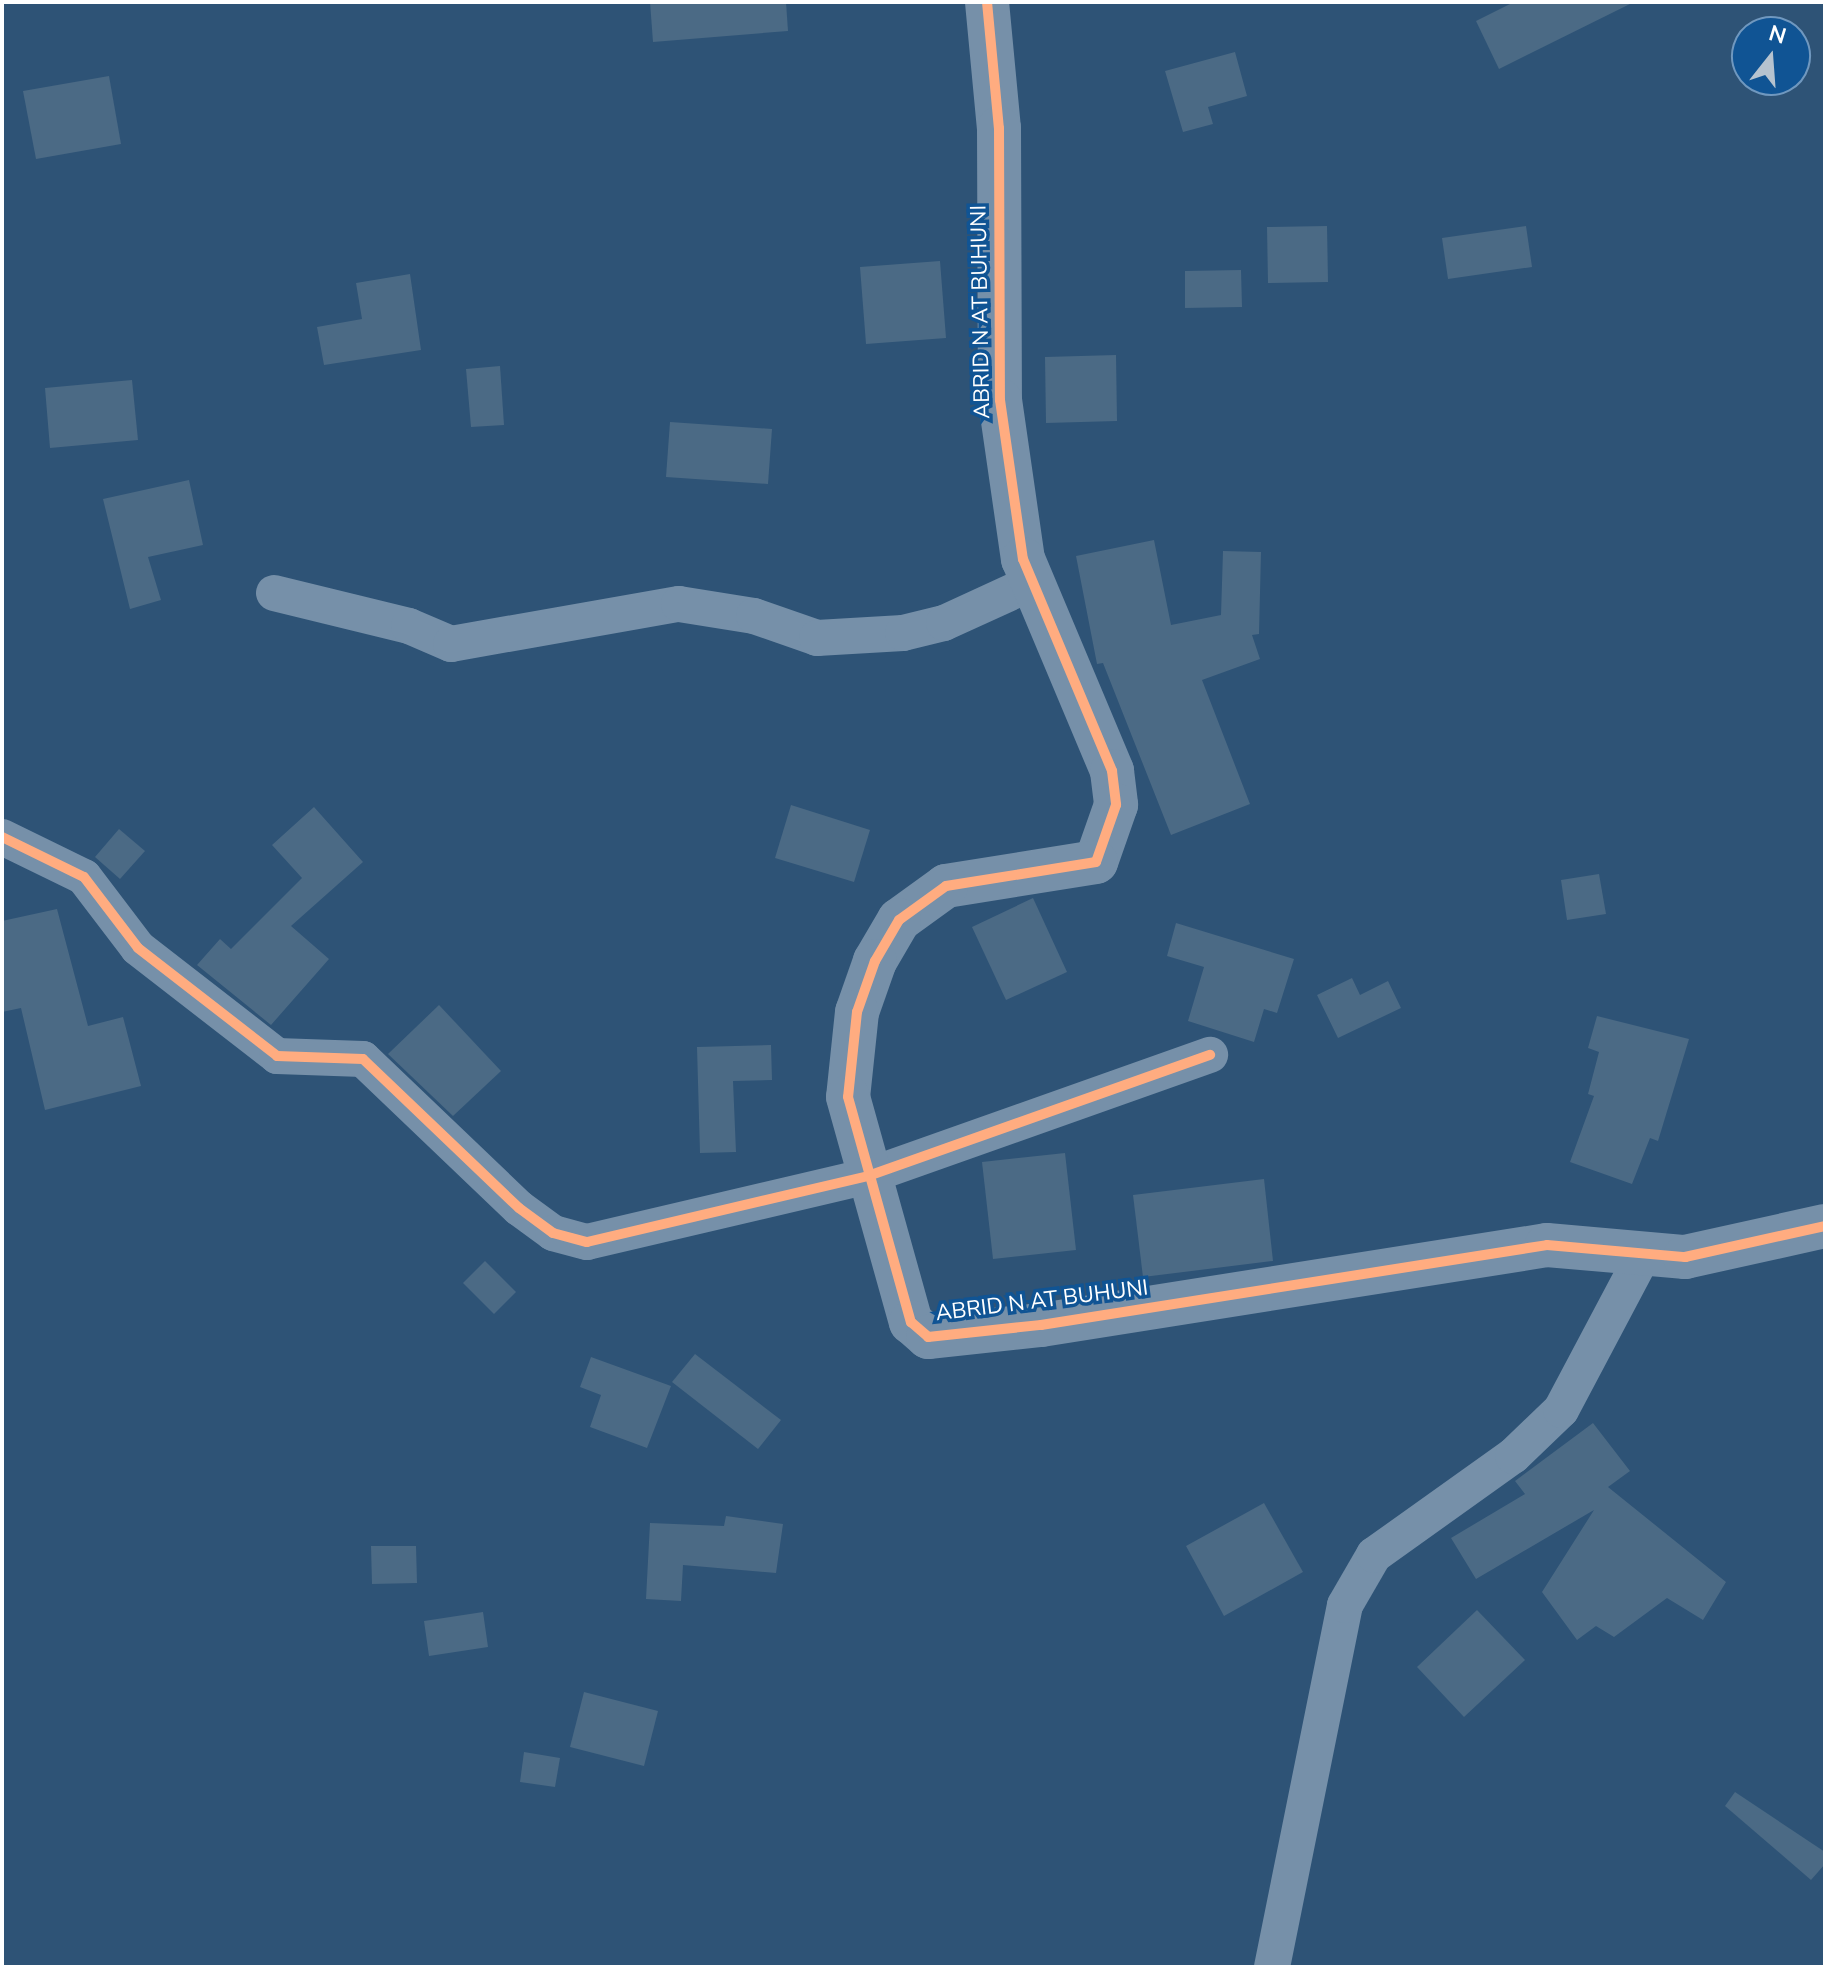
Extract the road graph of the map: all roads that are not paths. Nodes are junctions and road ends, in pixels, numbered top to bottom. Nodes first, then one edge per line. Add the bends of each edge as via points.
1 (987, 2) edge
2 (1029, 584) junction
3 (274, 593) dead end
4 (2, 837) edge
5 (1210, 1055) dead end
6 (868, 1176) junction
7 (1825, 1226) edge
8 (1643, 1255) junction
9 (1272, 1967) edge

1 - 2 street, ABRID N AT BUHUNI via 999,128 1000,400
2 - 3 street via 944,623 903,633 817,638 754,616 679,604 451,644 409,626
2 - 6 street, ABRID N AT BUHUNI via 1112,771 1116,805 1109,837 1096,862 946,886 899,920 857,1012 848,1097
4 - 6 street via 84,877 138,948 277,1056 363,1059 519,1208 553,1233 587,1242 616,1238
5 - 6 street
6 - 8 street, ABRID N AT BUHUNI via 911,1322 928,1337 1041,1325 1547,1245
7 - 8 street, ABRID N AT BUHUNI via 1685,1257
8 - 9 street via 1561,1410 1513,1456 1374,1555 1345,1605

